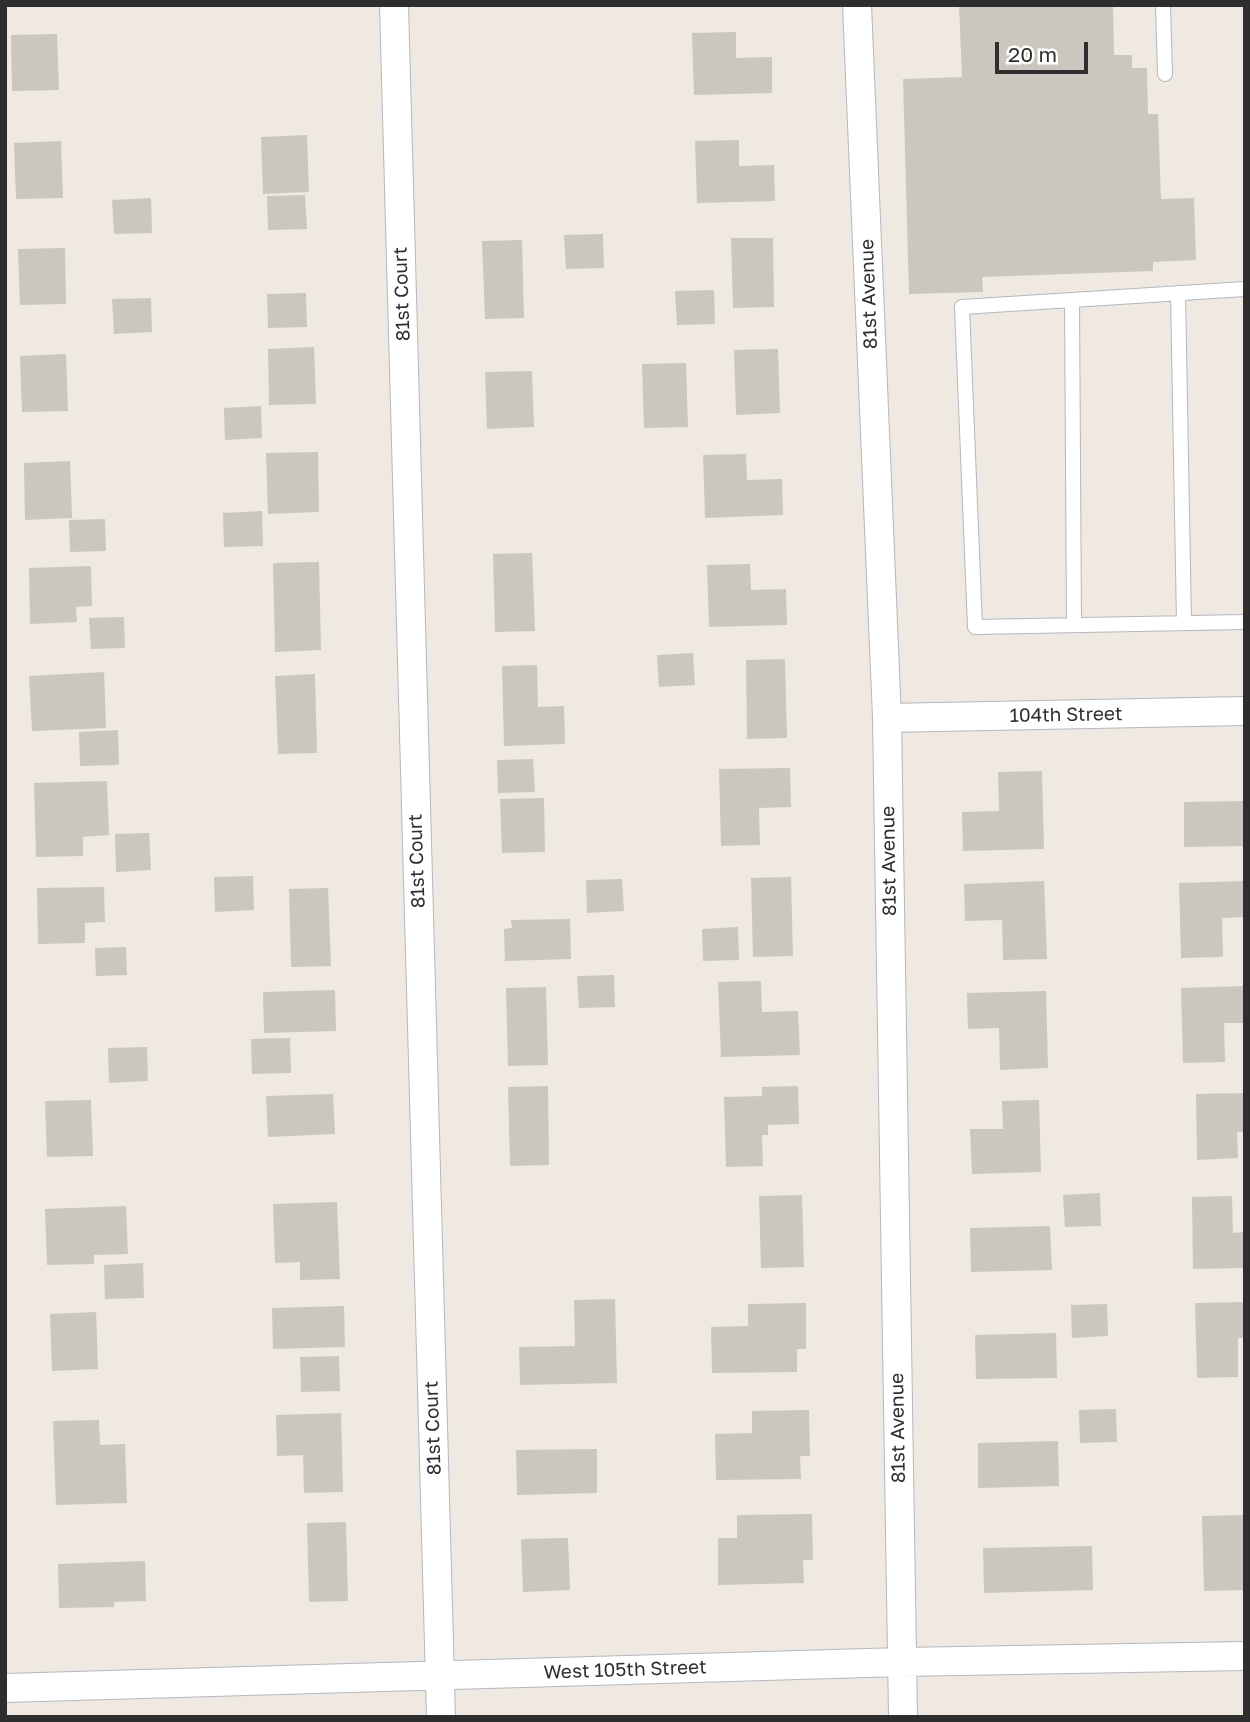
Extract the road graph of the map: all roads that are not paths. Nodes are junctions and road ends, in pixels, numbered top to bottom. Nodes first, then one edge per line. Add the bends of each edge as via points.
1 (394, 5) edge
2 (857, 5) edge
3 (1163, 5) edge
4 (1165, 74) dead end
5 (1245, 289) edge
6 (1178, 293) junction
7 (1072, 300) junction
8 (1245, 622) edge
9 (1184, 623) junction
10 (1074, 625) junction
11 (1245, 711) edge
12 (887, 718) junction
13 (1245, 1656) edge
14 (902, 1662) junction
15 (439, 1675) junction
16 (5, 1688) edge
17 (440, 1717) edge
18 (903, 1717) edge

1 - 15 street, 81st Court
2 - 12 street, 81st Avenue
3 - 4 lane
5 - 6 lane
6 - 7 lane
6 - 9 lane
7 - 10 lane
7 - 10 lane via 962,307 975,627
8 - 9 lane
9 - 10 lane
11 - 12 street, 104th Street
12 - 14 street, 81st Avenue
13 - 14 street, West 105th Street
14 - 15 street, West 105th Street
14 - 18 street, 81st Avenue
15 - 16 street, West 105th Street
15 - 17 street, 81st Court

